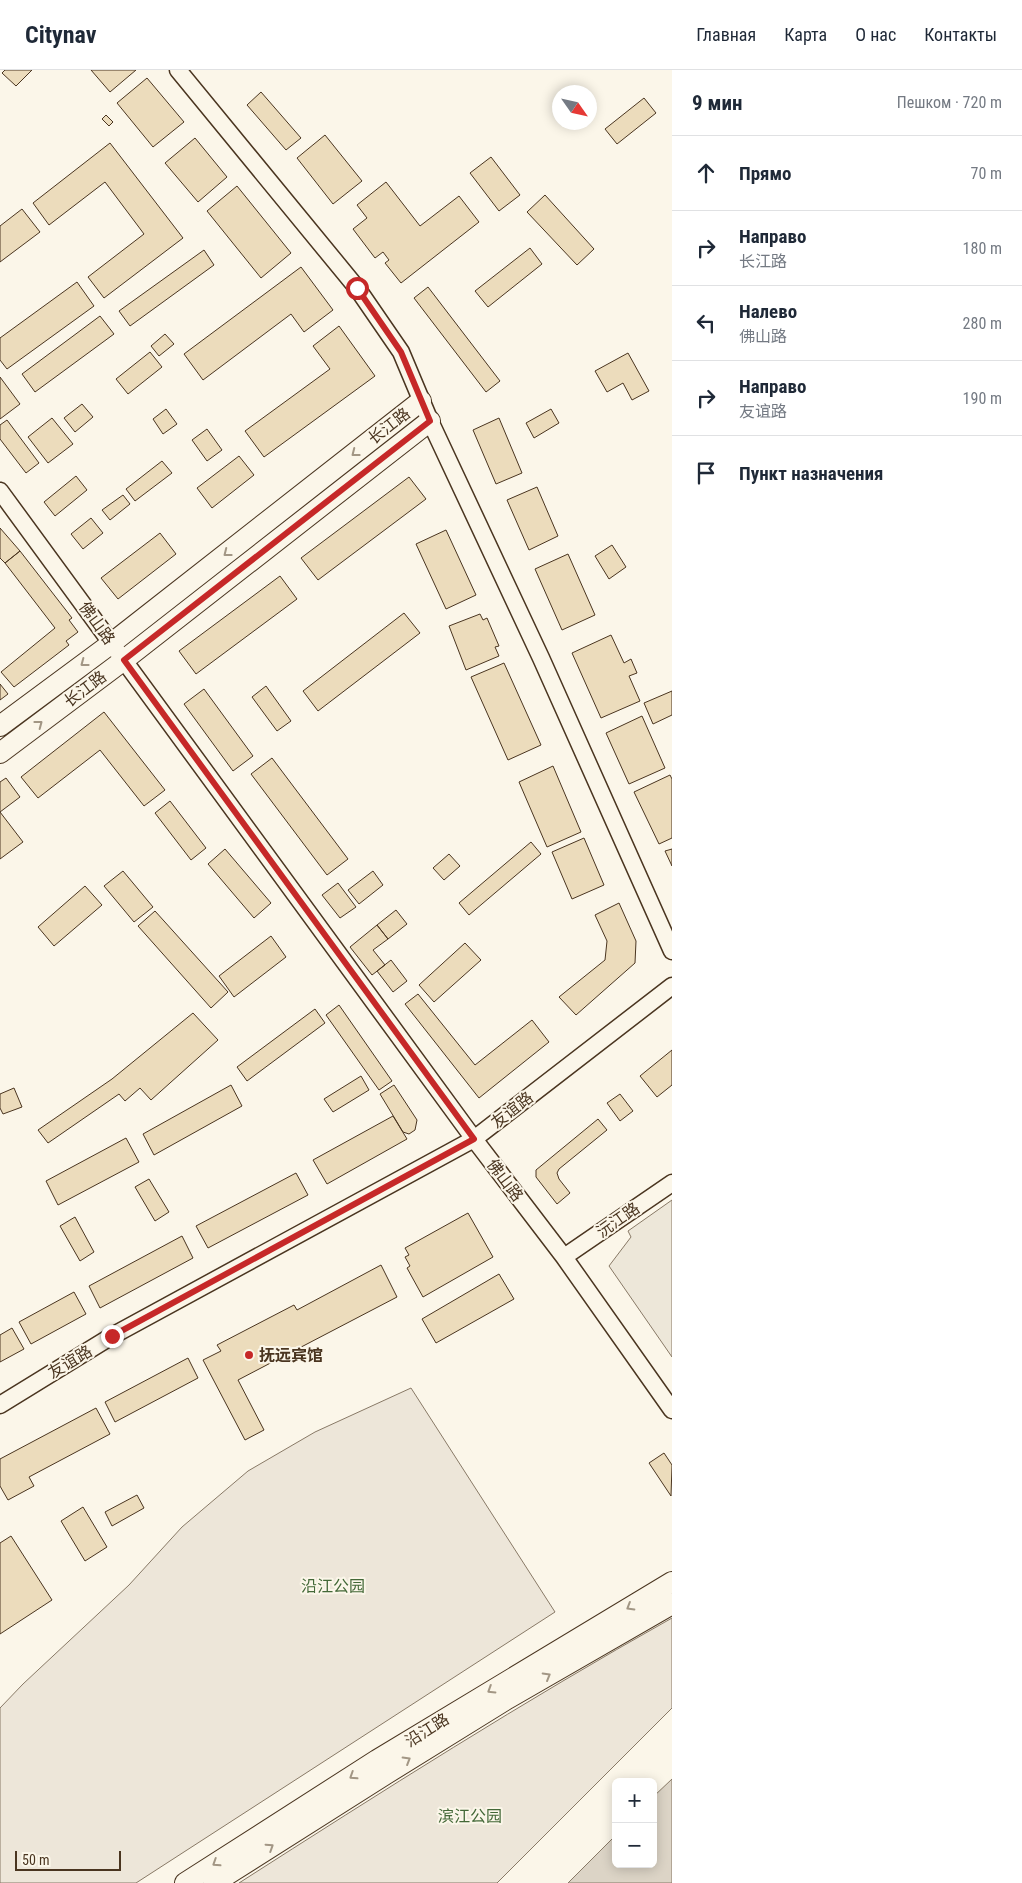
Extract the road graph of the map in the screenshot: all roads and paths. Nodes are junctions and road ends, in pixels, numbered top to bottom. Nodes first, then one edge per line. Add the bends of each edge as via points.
1 (178, 70) edge
2 (421, 401) junction
3 (430, 421) junction
4 (0, 491) edge
5 (112, 643) junction
6 (124, 660) junction
7 (0, 726) edge
8 (0, 754) edge
9 (672, 951) edge
10 (672, 986) edge
11 (474, 1139) junction
12 (672, 1183) edge
13 (564, 1257) junction
14 (0, 1405) edge
15 (672, 1410) edge
16 (672, 1582) edge
17 (672, 1604) edge
18 (185, 1883) edge
19 (214, 1883) edge

1 - 2 street via 357,288 401,352
2 - 3 street
2 -> 5 main road, 长江路
3 - 6 main road, 长江路
3 - 9 street via 541,658
4 - 5 street, 佛山路
5 - 6 street, 佛山路
5 -> 7 main road, 长江路
8 -> 6 main road, 长江路
6 - 11 street, 佛山路
10 - 11 street, 友谊路
11 - 13 street, 佛山路
11 - 14 street, 友谊路 via 112,1336
12 - 13 street, 沅江路
13 - 15 street, 佛山路
16 -> 18 main road, 沿江路 via 377,1760
19 -> 17 main road via 507,1699

